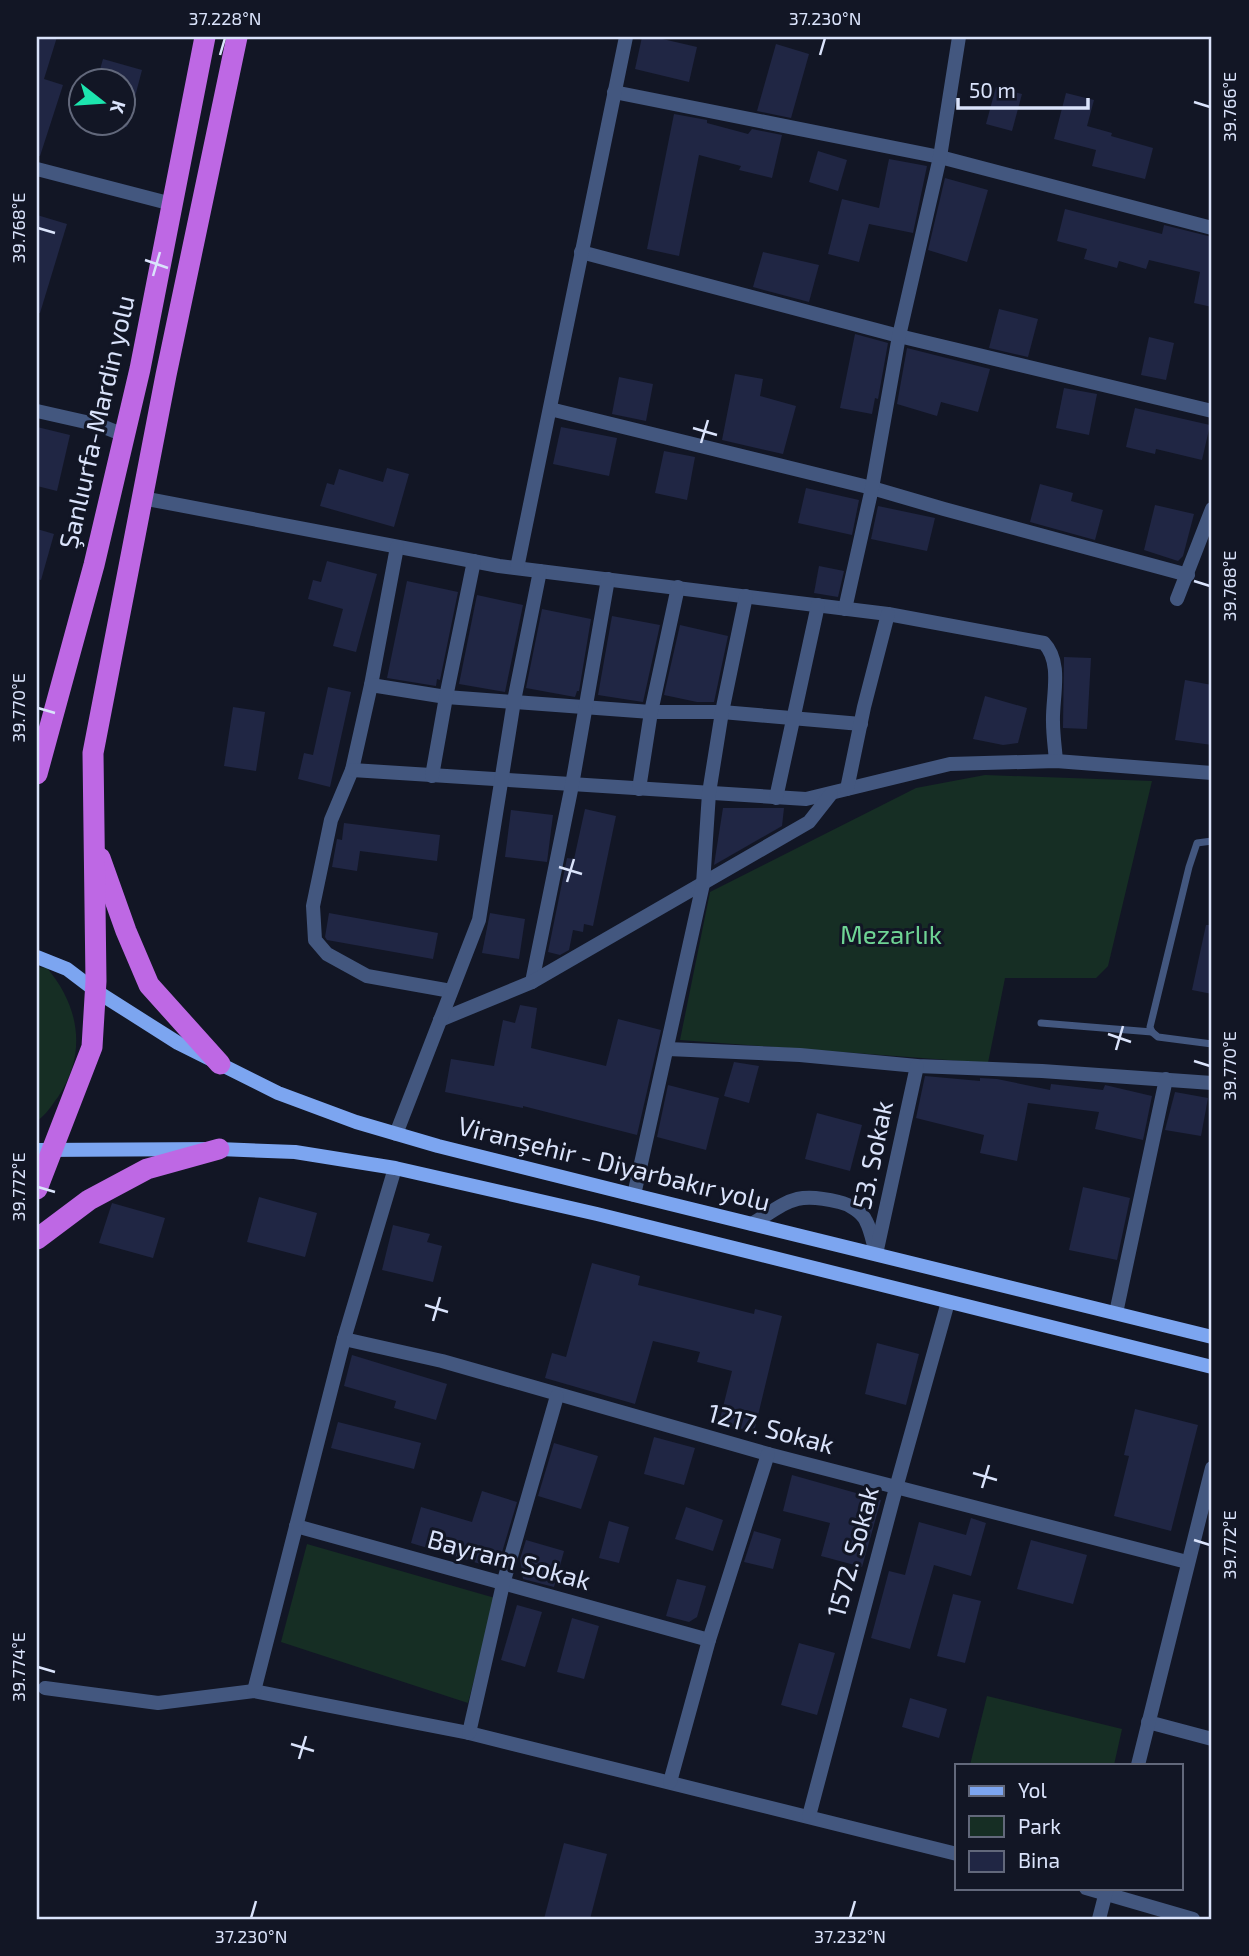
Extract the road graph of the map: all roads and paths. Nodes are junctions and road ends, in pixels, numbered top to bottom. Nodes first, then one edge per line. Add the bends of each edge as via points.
1 (205, 37) edge
2 (626, 37) edge
3 (959, 37) edge
4 (239, 43) edge
5 (614, 92) junction
6 (940, 157) junction
7 (37, 169) edge
8 (172, 204) junction
9 (1212, 228) edge
10 (581, 252) junction
11 (899, 336) junction
12 (550, 409) junction
13 (37, 411) edge
14 (1212, 411) edge
15 (124, 435) junction
16 (872, 488) junction
17 (142, 498) junction
18 (1212, 509) edge
19 (397, 547) junction
20 (474, 561) junction
21 (517, 568) junction
22 (540, 571) junction
23 (1188, 575) junction
24 (608, 579) junction
25 (678, 587) junction
26 (746, 596) junction
27 (1177, 599) dead end
28 (818, 606) junction
29 (845, 609) junction
30 (888, 614) junction
31 (371, 685) junction
32 (446, 697) junction
33 (514, 701) junction
34 (586, 706) junction
35 (650, 712) junction
36 (722, 712) junction
37 (793, 718) junction
38 (860, 724) junction
39 (1056, 761) junction
40 (352, 771) junction
41 (1212, 773) edge
42 (37, 774) edge
43 (432, 776) junction
44 (501, 780) junction
45 (572, 785) junction
46 (639, 789) junction
47 (847, 789) junction
48 (709, 793) junction
49 (831, 794) junction
50 (776, 798) junction
51 (1212, 841) edge
52 (94, 842) junction
53 (703, 884) junction
54 (37, 957) edge
55 (532, 982) junction
56 (96, 990) junction
57 (451, 991) junction
58 (440, 1020) junction
59 (1041, 1023) dead end
60 (1152, 1032) junction
61 (1212, 1044) edge
62 (668, 1049) junction
63 (220, 1064) junction
64 (917, 1066) junction
65 (1166, 1079) junction
66 (1212, 1083) edge
67 (396, 1134) junction
68 (219, 1149) junction
69 (44, 1151) edge
70 (395, 1168) junction
71 (37, 1189) edge
72 (634, 1195) junction
73 (752, 1224) junction
74 (37, 1239) edge
75 (876, 1254) junction
76 (948, 1302) junction
77 (1116, 1313) junction
78 (1212, 1337) edge
79 (344, 1339) junction
80 (1212, 1367) edge
81 (557, 1396) junction
82 (768, 1454) junction
83 (1212, 1468) edge
84 (895, 1488) junction
85 (296, 1526) junction
86 (1187, 1562) junction
87 (503, 1584) junction
88 (709, 1640) junction
89 (46, 1688) dead end
90 (254, 1690) junction
91 (1148, 1722) junction
92 (469, 1733) junction
93 (1212, 1739) edge
94 (1138, 1764) edge
95 (670, 1782) junction
96 (809, 1816) junction
97 (955, 1853) edge
98 (1107, 1890) edge
99 (1099, 1919) edge
100 (1193, 1919) edge

1 - 8 highway, Şanlıurfa-Mardin yolu
2 - 5 street
3 - 6 street
4 - 17 highway
5 - 6 street
5 - 10 street
6 - 9 street
6 - 11 street
7 - 8 street
8 - 15 highway, Şanlıurfa-Mardin yolu
10 - 11 street
10 - 12 street
11 - 14 street
11 - 16 street
12 - 16 street
12 - 21 street
13 - 15 street
15 - 42 highway, Şanlıurfa-Mardin yolu
16 - 23 street
16 - 29 street
17 - 19 street
17 - 52 highway via 93,753
18 - 23 street
19 - 20 street
19 - 31 street
20 - 21 street
20 - 32 street
21 - 22 street
22 - 24 street
22 - 33 street
23 - 27 street
24 - 25 street
24 - 34 street
25 - 26 street
25 - 35 street
26 - 28 street
26 - 36 street
28 - 29 street
28 - 37 street
29 - 30 street
30 - 38 street
30 - 39 street via 1044,643 1055,666
31 - 32 street
31 - 40 street
32 - 33 street
32 - 43 street
33 - 34 street
33 - 44 street
34 - 35 street
34 - 45 street
35 - 36 street
35 - 46 street
36 - 37 street
36 - 48 street
37 - 38 street
37 - 50 street
38 - 47 street
39 - 41 street
39 - 47 street via 950,764
40 - 43 street
40 - 57 street via 331,820 313,906 315,940 327,954 368,976
43 - 44 street
44 - 45 street
44 - 57 street via 479,920
45 - 46 street
45 - 55 street
46 - 48 street
47 - 49 street
48 - 50 street
48 - 53 street
49 - 50 street
49 - 53 street via 809,822
51 - 60 lane via 1196,843 1150,1018
52 - 56 highway
52 - 63 highway via 149,985
53 - 55 street
53 - 62 street
54 - 56 main road, Viranşehir - Diyarbakır yolu via 67,969
55 - 58 street
56 - 63 main road, Viranşehir - Diyarbakır yolu
56 - 69 highway via 92,1047
57 - 58 street
58 - 67 street
59 - 60 lane
60 - 61 lane via 1158,1037
62 - 64 street
62 - 72 street
63 - 67 main road, Viranşehir - Diyarbakır yolu via 278,1093
64 - 65 street
64 - 75 street, 53. Sokak
65 - 66 street
65 - 77 street
67 - 72 main road, Viranşehir - Diyarbakır yolu
68 - 69 main road, Viranşehir - Diyarbakır yolu
68 - 70 main road, Viranşehir - Diyarbakır yolu via 295,1152
68 - 74 highway via 147,1169 89,1200
69 - 71 highway
70 - 76 main road, Viranşehir - Diyarbakır yolu
70 - 79 street
72 - 73 main road, Viranşehir - Diyarbakır yolu
73 - 75 main road, Viranşehir - Diyarbakır yolu
73 - 75 street via 786,1202 805,1196 835,1201 866,1219
75 - 77 main road, Viranşehir - Diyarbakır yolu
76 - 80 main road, Viranşehir - Diyarbakır yolu
76 - 84 street, 1572. Sokak
77 - 78 main road, Viranşehir - Diyarbakır yolu
79 - 81 street, 1217. Sokak via 442,1361
79 - 85 street
81 - 82 street, 1217. Sokak
81 - 87 street
82 - 84 street, 1217. Sokak
82 - 88 street
83 - 86 street
84 - 86 street, 1217. Sokak
84 - 96 street, 1572. Sokak
85 - 87 street, Bayram Sokak
85 - 90 street
86 - 91 street
87 - 88 street, Bayram Sokak
87 - 92 street
88 - 95 street
89 - 90 street via 158,1703
90 - 92 street
91 - 93 street
91 - 94 street
92 - 95 street
95 - 96 street
96 - 97 street
98 - 99 street
98 - 100 street

